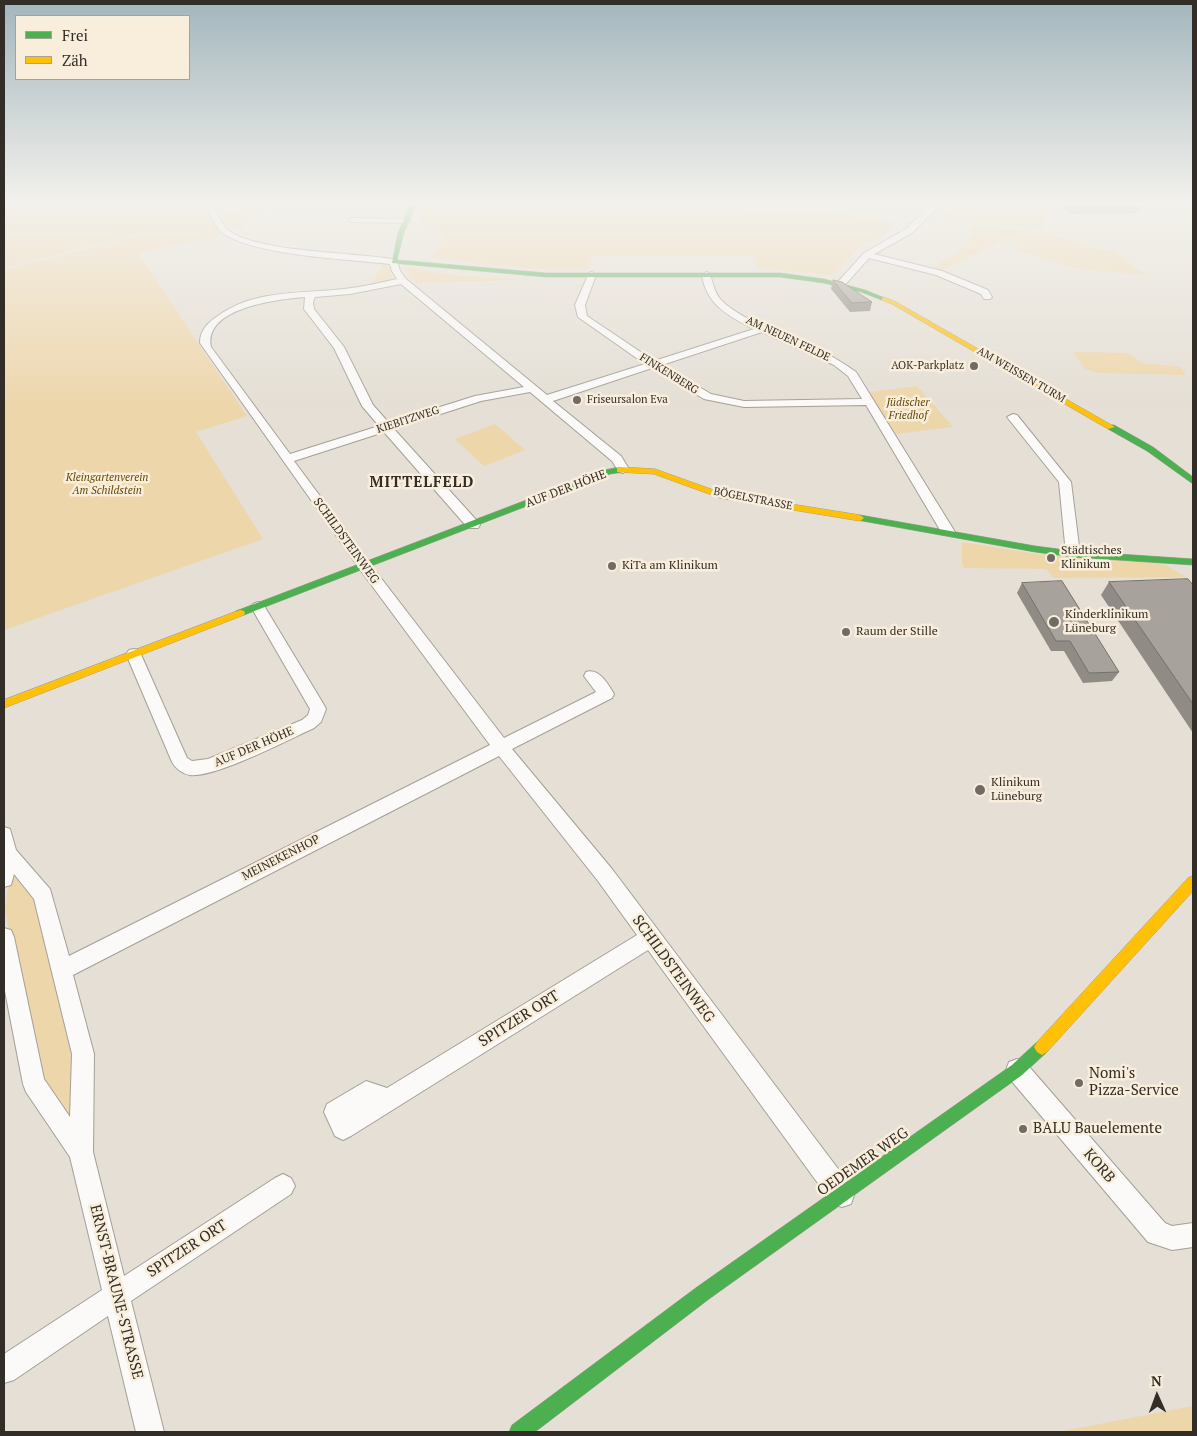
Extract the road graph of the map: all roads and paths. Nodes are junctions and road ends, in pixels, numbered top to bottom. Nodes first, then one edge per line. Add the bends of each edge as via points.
1 (397, 272) edge
2 (497, 272) edge
3 (852, 272) edge
4 (935, 272) edge
5 (592, 275) junction
6 (706, 275) junction
7 (404, 282) junction
8 (840, 285) junction
9 (311, 294) junction
10 (987, 297) dead end
11 (763, 329) junction
12 (652, 364) junction
13 (531, 389) junction
14 (544, 400) junction
15 (869, 402) junction
16 (1013, 417) dead end
17 (386, 427) junction
18 (287, 460) junction
19 (623, 468) junction
20 (1193, 481) edge
21 (473, 525) junction
22 (948, 532) junction
23 (1073, 554) junction
24 (1193, 562) edge
25 (364, 566) junction
26 (258, 606) junction
27 (134, 654) junction
28 (592, 676) dead end
29 (4, 704) edge
30 (500, 746) junction
31 (6, 844) edge
32 (4, 879) edge
33 (1193, 882) edge
34 (4, 937) edge
35 (650, 938) junction
36 (62, 970) junction
37 (9, 995) edge
38 (1017, 1070) junction
39 (388, 1100) dead end
40 (81, 1152) junction
41 (283, 1186) dead end
42 (842, 1195) junction
43 (1193, 1235) edge
44 (117, 1295) junction
45 (4, 1370) edge
46 (150, 1432) edge
47 (519, 1432) edge

1 - 7 street
2 - 5 street, AM WEISSEN TURM
3 - 8 street
4 - 10 street via 985,292
5 - 6 street, AM WEISSEN TURM
5 - 12 street, FINKENBERG via 580,305 583,317
6 - 8 street, AM WEISSEN TURM via 787,276
6 - 11 street, AM NEUEN FELDE via 714,297 732,312
7 - 9 street
7 - 13 street
8 - 20 street, AM WEISSEN TURM via 894,303 1150,449
9 - 17 street via 309,309 339,347 363,399
9 - 18 street, SCHILDSTEINWEG via 278,297 240,307 217,321 204,339 206,347
11 - 12 street
11 - 15 street, AM NEUEN FELDE via 844,367
12 - 14 street
12 - 15 street, FINKENBERG via 693,390 724,401 768,405
13 - 14 street
13 - 17 street, KIEBITZWEG via 479,398
14 - 19 street via 617,459
15 - 22 street, AM NEUEN FELDE
16 - 23 street via 1065,482
17 - 18 street, KIEBITZWEG
17 - 21 street
18 - 25 street, SCHILDSTEINWEG
19 - 21 street, AUF DER HÖHE
19 - 22 street, BÖGELSTRASSE via 655,472 720,495
21 - 25 street, AUF DER HÖHE
22 - 23 street, BÖGELSTRASSE
23 - 24 street, BÖGELSTRASSE
25 - 26 street, AUF DER HÖHE
25 - 30 street, SCHILDSTEINWEG
26 - 27 street, AUF DER HÖHE
26 - 27 street, AUF DER HÖHE via 318,709 308,724 210,766 190,768 180,762
27 - 29 street, AUF DER HÖHE
28 - 30 street via 606,694
30 - 35 street, SCHILDSTEINWEG via 605,875
30 - 36 street, MEINEKENHOP
31 - 32 street, ERNST-BRAUNE-STRASSE
31 - 36 street, ERNST-BRAUNE-STRASSE via 43,895
33 - 38 street, OEDEMER WEG via 1044,1045
34 - 37 street, ERNST-BRAUNE-STRASSE
35 - 39 street, SPITZER ORT
35 - 42 street, SCHILDSTEINWEG
36 - 40 street, ERNST-BRAUNE-STRASSE via 83,1054
37 - 40 street, ERNST-BRAUNE-STRASSE via 34,1084
38 - 42 street, OEDEMER WEG
38 - 43 street, KORB via 1157,1233 1172,1238
40 - 44 street, ERNST-BRAUNE-STRASSE
41 - 44 street, SPITZER ORT
42 - 47 street, OEDEMER WEG
44 - 45 street, SPITZER ORT
44 - 46 street, ERNST-BRAUNE-STRASSE

